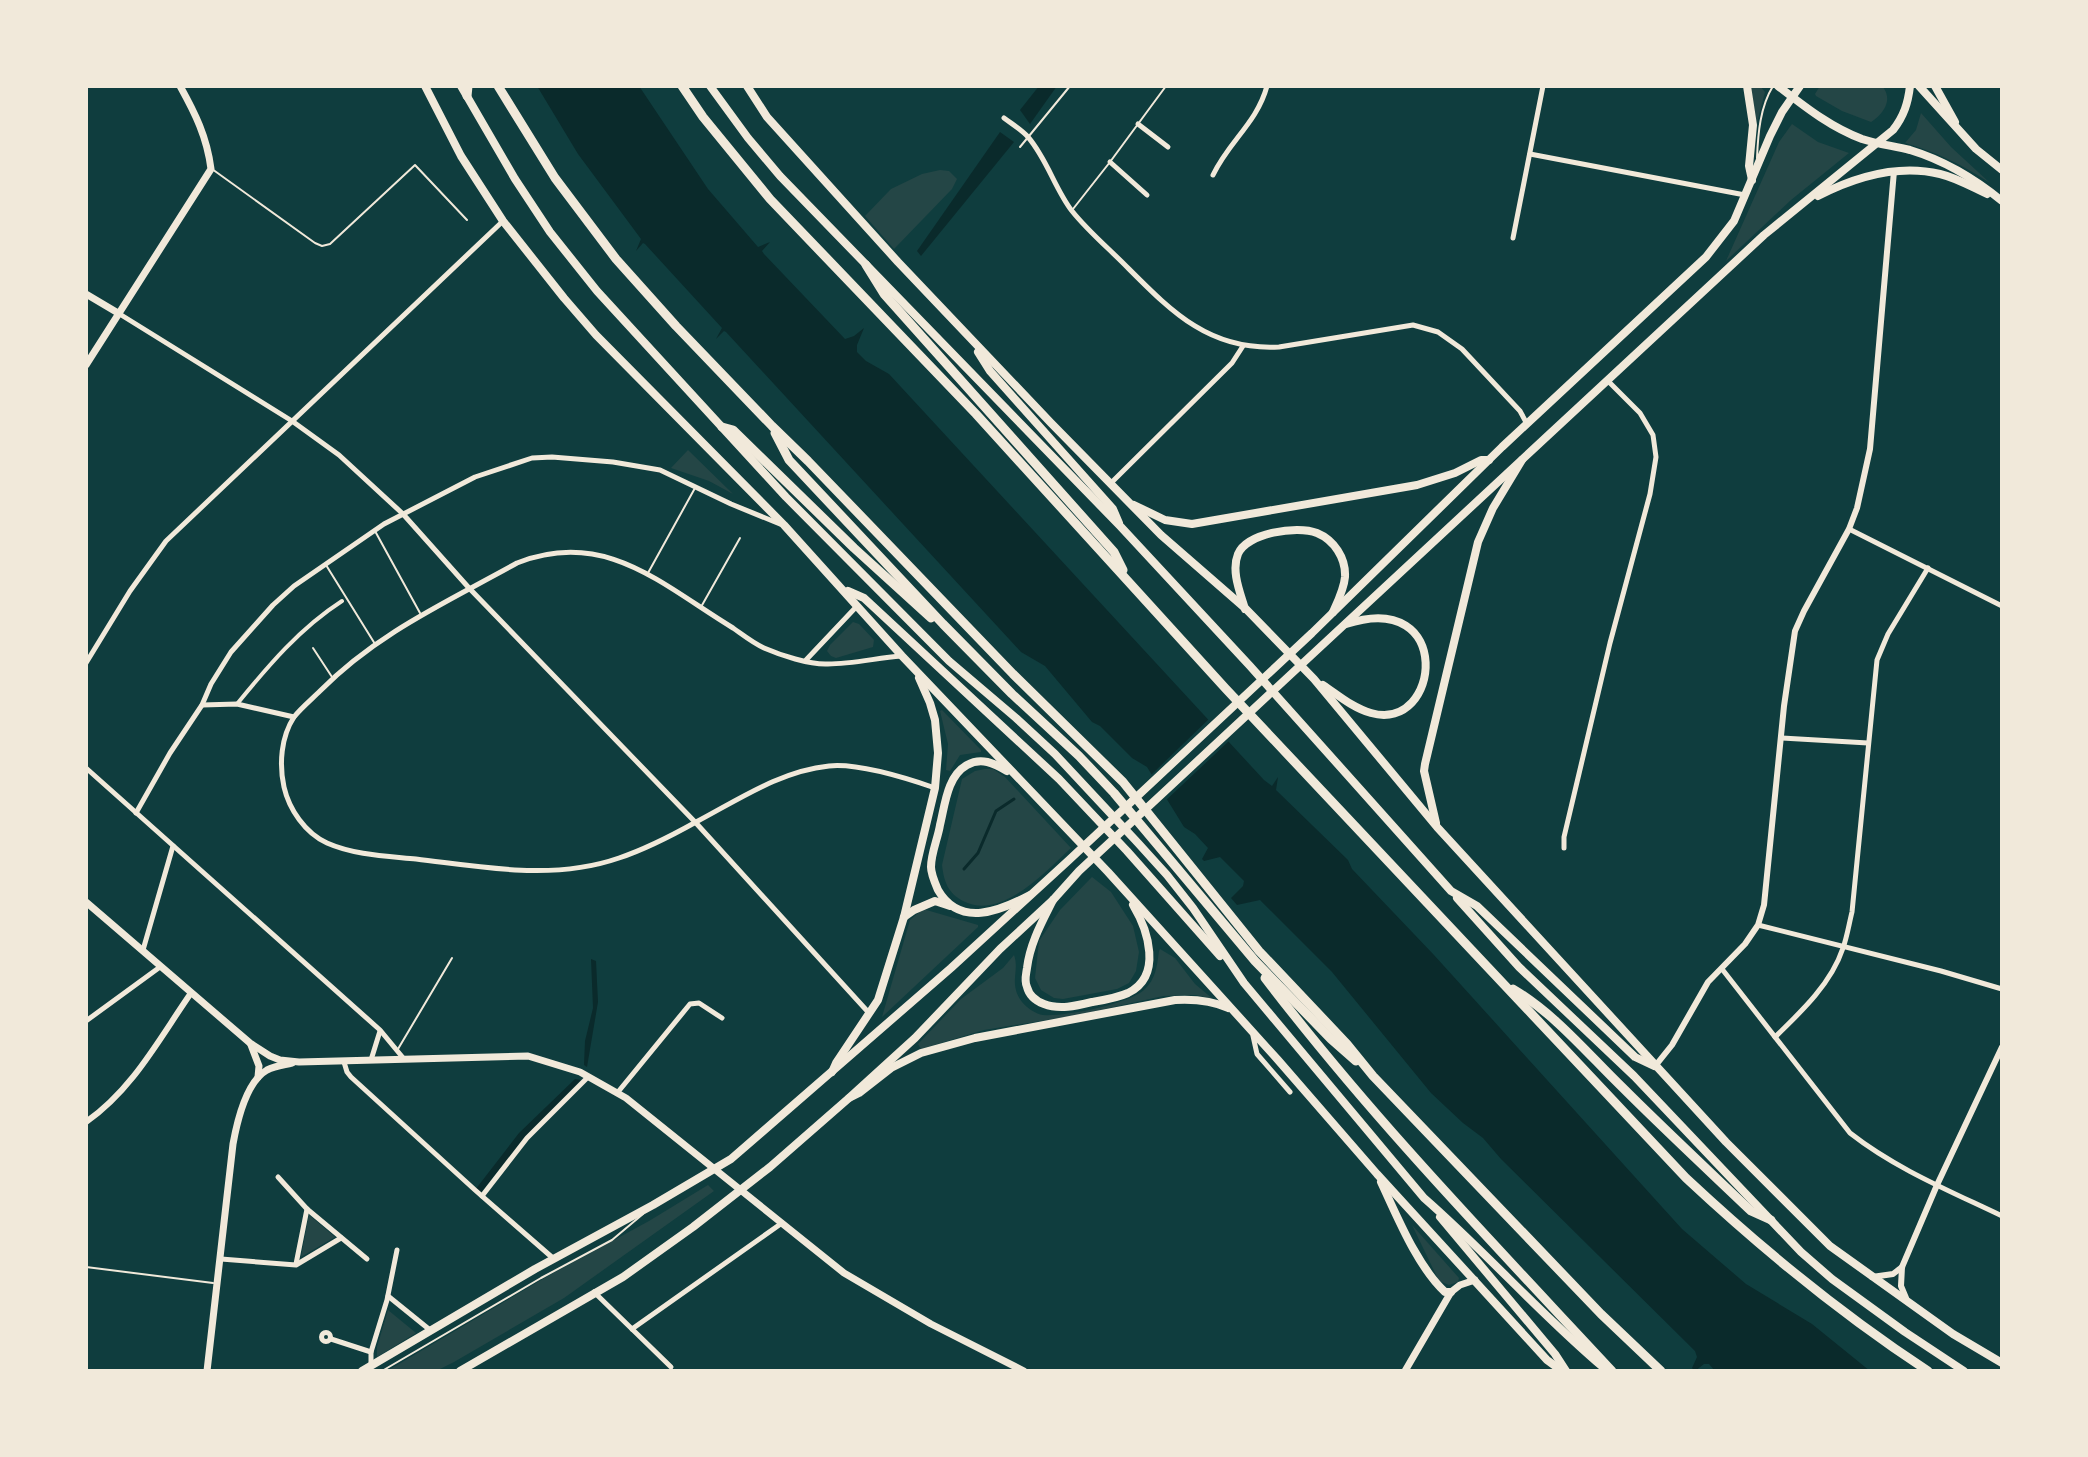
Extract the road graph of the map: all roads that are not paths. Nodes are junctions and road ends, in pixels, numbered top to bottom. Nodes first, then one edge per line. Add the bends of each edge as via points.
1 (180, 86) edge
2 (425, 86) edge
3 (461, 86) edge
4 (498, 86) edge
5 (682, 86) edge
6 (710, 86) edge
7 (747, 86) edge
8 (1070, 86) edge
9 (1166, 86) edge
10 (1267, 86) edge
11 (1543, 86) edge
12 (1747, 86) edge
13 (1776, 86) edge
14 (1800, 86) edge
15 (1910, 86) edge
16 (1919, 86) edge
17 (1935, 86) edge
18 (467, 91) edge
19 (1792, 97) junction
20 (1004, 118) dead end
21 (1138, 124) junction
22 (1960, 133) junction
23 (1028, 137) junction
24 (1879, 143) junction
25 (1020, 147) dead end
26 (1168, 147) dead end
27 (1530, 154) junction
28 (1110, 162) junction
29 (1757, 167) junction
30 (211, 169) junction
31 (2002, 170) edge
32 (1894, 171) junction
33 (1213, 175) dead end
34 (1752, 180) junction
35 (1147, 195) dead end
36 (1746, 195) junction
37 (2002, 201) edge
38 (1799, 205) junction
39 (1071, 210) junction
40 (467, 220) dead end
41 (503, 221) junction
42 (1513, 238) dead end
43 (866, 265) junction
44 (86, 294) edge
45 (118, 313) junction
46 (971, 339) junction
47 (1243, 346) junction
48 (86, 365) edge
49 (1608, 381) junction
50 (292, 421) junction
51 (1527, 424) junction
52 (772, 426) junction
53 (722, 427) junction
54 (1489, 460) junction
55 (1522, 460) junction
56 (1109, 484) junction
57 (696, 487) junction
58 (1125, 500) junction
59 (403, 514) junction
60 (784, 525) junction
61 (1121, 527) junction
62 (1849, 529) junction
63 (374, 531) junction
64 (740, 538) dead end
65 (326, 564) junction
66 (1928, 568) junction
67 (648, 574) junction
68 (1130, 584) junction
69 (469, 588) junction
70 (844, 589) junction
71 (342, 601) dead end
72 (858, 605) junction
73 (2002, 606) edge
74 (700, 608) junction
75 (1246, 609) junction
76 (1333, 612) junction
77 (421, 614) junction
78 (943, 624) junction
79 (1346, 624) junction
80 (375, 644) junction
81 (313, 648) dead end
82 (902, 656) junction
83 (806, 661) junction
84 (86, 663) edge
85 (915, 670) junction
86 (333, 678) junction
87 (1314, 679) junction
88 (237, 704) junction
89 (202, 705) junction
90 (294, 717) junction
91 (1782, 738) junction
92 (1868, 743) junction
93 (86, 768) edge
94 (1014, 775) junction
95 (935, 788) junction
96 (136, 813) junction
97 (696, 823) junction
98 (1437, 827) junction
99 (173, 846) junction
100 (1564, 848) dead end
101 (1108, 872) junction
102 (1451, 891) junction
103 (1030, 895) junction
104 (1053, 900) junction
105 (86, 902) edge
106 (951, 906) junction
107 (904, 917) junction
108 (1758, 925) junction
109 (1844, 947) junction
110 (143, 951) junction
111 (452, 958) dead end
112 (1255, 961) junction
113 (160, 967) junction
114 (1722, 969) junction
115 (1244, 983) junction
116 (1502, 983) junction
117 (2002, 989) edge
118 (191, 993) junction
119 (870, 1014) junction
120 (1237, 1015) junction
121 (722, 1018) dead end
122 (86, 1021) edge
123 (380, 1030) junction
124 (1252, 1031) junction
125 (1775, 1037) junction
126 (250, 1043) junction
127 (2002, 1047) edge
128 (397, 1050) junction
129 (404, 1059) junction
130 (370, 1061) junction
131 (299, 1062) junction
132 (344, 1062) junction
133 (1658, 1067) junction
134 (832, 1072) junction
135 (589, 1076) junction
136 (1373, 1076) junction
137 (258, 1077) junction
138 (618, 1092) junction
139 (1290, 1092) dead end
140 (849, 1098) junction
141 (86, 1122) edge
142 (715, 1168) junction
143 (1377, 1174) junction
144 (278, 1177) dead end
145 (1937, 1185) junction
146 (741, 1190) junction
147 (482, 1196) junction
148 (1424, 1198) junction
149 (653, 1205) junction
150 (307, 1209) junction
151 (2002, 1216) edge
152 (1771, 1220) junction
153 (782, 1223) junction
154 (341, 1238) junction
155 (397, 1250) dead end
156 (221, 1259) junction
157 (367, 1259) dead end
158 (554, 1259) junction
159 (296, 1265) junction
160 (86, 1267) edge
161 (1902, 1267) junction
162 (1872, 1277) junction
163 (1475, 1280) junction
164 (218, 1283) junction
165 (594, 1292) junction
166 (1451, 1292) junction
167 (387, 1298) junction
168 (1911, 1304) junction
169 (632, 1329) junction
170 (430, 1330) junction
171 (331, 1339) dead end
172 (371, 1352) junction
173 (2002, 1363) edge
174 (671, 1367) dead end
175 (366, 1368) edge
176 (467, 1370) edge
177 (207, 1371) edge
178 (382, 1371) edge
179 (1024, 1371) edge
180 (1405, 1371) edge
181 (1564, 1371) edge
182 (1610, 1371) edge
183 (1661, 1371) edge
184 (1928, 1371) edge
185 (1964, 1371) edge

1 - 30 main road via 198,118
2 - 41 main road
3 - 18 main road
4 - 52 highway via 555,178 616,259
5 - 68 highway via 770,199
6 - 43 main road via 780,176
7 - 46 main road via 767,117
8 - 23 lane
9 - 21 lane
10 - 33 street via 1258,112
11 - 27 street
12 - 34 main road
13 - 19 main road
13 - 29 lane via 1761,120
14 - 19 main road
15 - 24 main road via 1901,120
16 - 22 main road
17 - 22 main road
18 - 53 main road via 550,232 606,302
19 - 24 main road via 1840,129
19 - 29 main road
20 - 23 street
21 - 26 street
21 - 28 lane
22 - 31 main road
23 - 25 lane
23 - 39 street
24 - 37 main road via 1938,160
24 - 38 main road
27 - 36 street
27 - 42 street
28 - 35 street
28 - 39 lane
29 - 34 main road
30 - 40 lane via 322,246 415,165
30 - 45 main road
32 - 37 main road via 1941,174
32 - 38 main road via 1843,183
32 - 62 street via 1870,449
34 - 36 main road
36 - 51 main road via 1734,221 1706,257
38 - 49 main road
39 - 47 street via 1182,319
41 - 50 street
41 - 60 main road via 596,335
43 - 61 main road
43 - 68 highway via 884,294 1114,552
44 - 45 main road
45 - 48 main road
45 - 50 street
46 - 56 main road
46 - 61 main road via 990,371 1113,509
47 - 51 street via 1279,347 1413,325 1438,332 1462,349
47 - 56 street
49 - 55 main road
49 - 100 street via 1640,413 1653,435 1656,457
50 - 59 street via 339,455
50 - 84 street via 166,541
51 - 54 main road
52 - 78 highway via 789,460
52 - 136 highway via 1123,782 1259,951
53 - 78 highway via 733,430 926,615
53 - 115 main road via 949,661 1035,735 1104,805 1167,875
54 - 58 main road via 1417,485 1192,524 1155,516
54 - 76 main road
55 - 79 main road
55 - 98 main road via 1478,542 1443,686 1424,771
56 - 58 main road
57 - 59 street via 660,470 532,458 475,477
57 - 60 street
57 - 67 lane
58 - 75 main road
59 - 63 street
59 - 69 street
60 - 70 main road
61 - 102 main road
62 - 66 street
62 - 91 street via 1795,631
63 - 65 street
63 - 77 lane
64 - 74 lane
65 - 80 lane
65 - 89 street via 294,586 242,637
66 - 73 street
66 - 92 street via 1877,660
67 - 69 street via 604,555 555,552 517,563
67 - 74 street
68 - 116 highway
69 - 77 street
69 - 97 street
70 - 72 main road
70 - 115 main road via 864,598 1059,779
71 - 88 street via 267,666
72 - 82 main road
72 - 83 street
74 - 83 street via 764,648
75 - 76 main road via 1236,579 1237,555 1269,533 1307,530 1330,542 1345,567
75 - 87 main road
76 - 103 main road
77 - 80 street
78 - 112 highway via 1114,793
79 - 87 main road via 1384,617 1414,632 1426,658 1419,692 1405,709 1374,714
79 - 104 main road
80 - 86 street
81 - 86 lane
82 - 83 street via 827,664
82 - 85 main road
85 - 94 main road
85 - 95 main road via 935,720
86 - 90 street
87 - 98 main road
88 - 89 street
88 - 90 street
89 - 96 street
90 - 97 street via 282,754 286,794 308,830 355,852 549,871 618,858
91 - 92 street
91 - 108 street
92 - 109 street
93 - 96 street
94 - 101 main road
94 - 106 main road via 979,761 962,768 952,781 931,868
95 - 97 street via 890,774 831,766 803,770
95 - 107 main road
96 - 99 street
97 - 119 street
98 - 133 main road
99 - 110 street
99 - 123 street
101 - 104 main road via 1139,916 1149,948 1147,970 1129,992 1069,1007 1033,997 1025,978 1028,957
101 - 120 main road
102 - 133 main road via 1477,906 1635,1057
102 - 152 main road via 1519,967 1634,1076
103 - 106 main road via 979,914
103 - 134 main road
104 - 140 main road
105 - 110 main road
106 - 107 main road via 935,901
107 - 119 main road
108 - 109 street
108 - 114 street
109 - 117 street
109 - 125 street via 1806,1007
110 - 113 main road
111 - 128 lane
112 - 136 highway
112 - 182 highway via 1344,1076
113 - 118 main road
113 - 122 street
114 - 125 street
114 - 133 street via 1708,982
115 - 148 main road
116 - 152 highway via 1533,1001 1751,1211
116 - 184 highway via 1728,1218 1817,1293
118 - 126 main road
118 - 141 street via 131,1081
119 - 134 main road
120 - 124 main road
120 - 140 main road via 1215,1003 1175,1000 975,1038 921,1053
121 - 138 street via 699,1003 690,1004
123 - 128 street
123 - 130 street
124 - 139 street via 1257,1054
124 - 143 main road
125 - 145 street via 1850,1133
126 - 131 main road via 280,1060
126 - 137 main road
127 - 145 street
128 - 129 street
129 - 130 main road
129 - 135 main road via 528,1056
130 - 132 main road
131 - 132 main road
131 - 137 main road
132 - 147 street via 351,1077
133 - 162 main road via 1775,1193 1830,1246
134 - 142 main road
135 - 138 main road
135 - 147 street via 527,1138
136 - 183 highway
137 - 156 main road via 237,1120
138 - 142 main road
140 - 146 main road
142 - 146 main road
142 - 149 main road
143 - 163 main road
143 - 166 main road via 1430,1276
144 - 150 street
145 - 151 street
145 - 161 street
146 - 153 main road
146 - 165 main road via 647,1261
147 - 158 street
148 - 181 main road
148 - 182 main road
149 - 158 main road
149 - 178 lane via 612,1240
150 - 154 street
150 - 159 street
152 - 185 main road via 1832,1279
153 - 169 street
153 - 179 main road via 872,1291
154 - 157 street
154 - 159 street
155 - 167 street
156 - 159 street
156 - 164 main road
158 - 170 main road
160 - 164 lane
161 - 162 street
161 - 168 street via 1901,1286
162 - 168 main road
163 - 166 main road
163 - 181 main road via 1547,1360
164 - 177 main road
165 - 169 street
165 - 176 main road
166 - 180 main road
167 - 170 street
167 - 172 street
168 - 173 main road
169 - 174 street
170 - 175 main road
171 - 172 street
172 - 175 street

